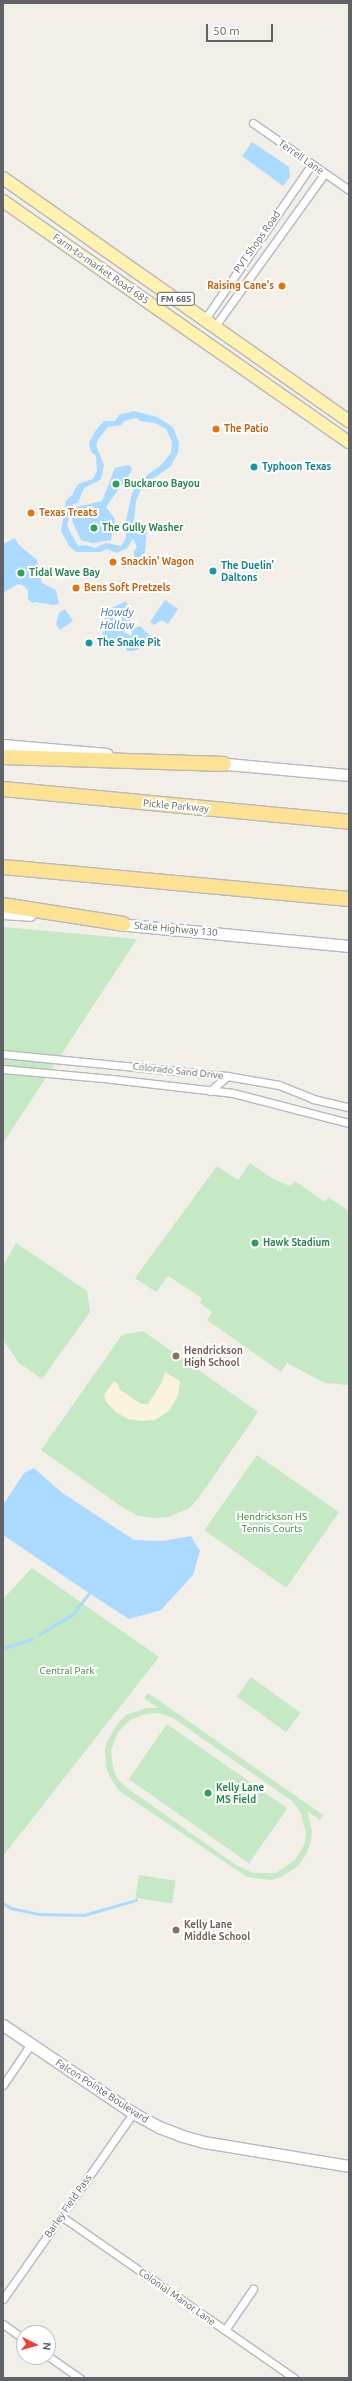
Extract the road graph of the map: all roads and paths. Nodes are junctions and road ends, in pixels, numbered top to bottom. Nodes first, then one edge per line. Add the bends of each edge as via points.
1 (253, 123) dead end
2 (312, 164) junction
3 (325, 173) junction
4 (3, 178) edge
5 (349, 190) edge
6 (3, 201) edge
7 (286, 202) junction
8 (296, 212) junction
9 (229, 282) junction
10 (240, 291) junction
11 (205, 319) junction
12 (215, 326) junction
13 (349, 421) edge
14 (349, 442) edge
15 (3, 745) edge
16 (3, 757) edge
17 (224, 764) junction
18 (349, 775) edge
19 (3, 789) edge
20 (349, 822) edge
21 (3, 867) edge
22 (349, 899) edge
23 (3, 905) edge
24 (3, 913) edge
25 (124, 924) junction
26 (349, 946) edge
27 (3, 1054) edge
28 (3, 1069) edge
29 (228, 1076) junction
30 (210, 1091) junction
31 (349, 1107) edge
32 (349, 1123) edge
33 (3, 2025) edge
34 (31, 2044) junction
35 (3, 2085) edge
36 (133, 2113) junction
37 (349, 2166) edge
38 (61, 2216) junction
39 (253, 2289) dead end
40 (3, 2299) edge
41 (3, 2324) edge
42 (225, 2330) junction
43 (16, 2333) edge
44 (56, 2362) edge
45 (80, 2378) edge
46 (294, 2378) edge

1 - 2 street, Terrell Lane
2 - 3 street, Terrell Lane
2 - 7 street, PVT Shops Road
3 - 5 street, Terrell Lane
3 - 8 street, PVT Shops Road
4 - 11 main road, FM 685 / FM 685
6 - 14 main road, Farm-to-market Road 685 / FM 685
7 - 8 street, PVT Shops Road
7 - 9 street, PVT Shops Road
8 - 10 street, PVT Shops Road
9 - 10 street, PVT Shops Road
9 - 11 street, PVT Shops Road
10 - 12 street, PVT Shops Road
11 - 12 main road, FM 685 / FM 685
12 - 13 main road, FM 685 / FM 685
15 - 17 main road
16 - 17 highway
17 - 18 main road
19 - 20 highway, Pickle Parkway
21 - 22 highway
23 - 25 highway
24 - 25 main road, State Highway 130
25 - 26 main road, State Highway 130
27 - 29 street, Colorado Sand Drive
28 - 30 street, Colorado Sand Drive via 112,1078
29 - 30 street
29 - 31 street, Colorado Sand Drive via 279,1085 313,1099
30 - 32 street, Colorado Sand Drive via 270,1101
33 - 34 main road, Falcon Pointe Boulevard
34 - 35 street
34 - 36 main road, Falcon Pointe Boulevard
36 - 37 main road, Falcon Pointe Boulevard via 182,2136 253,2151
36 - 38 street, Barley Field Pass
38 - 40 street, Barley Field Pass
38 - 42 street, Colonial Manor Lane
39 - 42 street
41 - 43 street
42 - 46 street, Colonial Manor Lane
44 - 45 street

